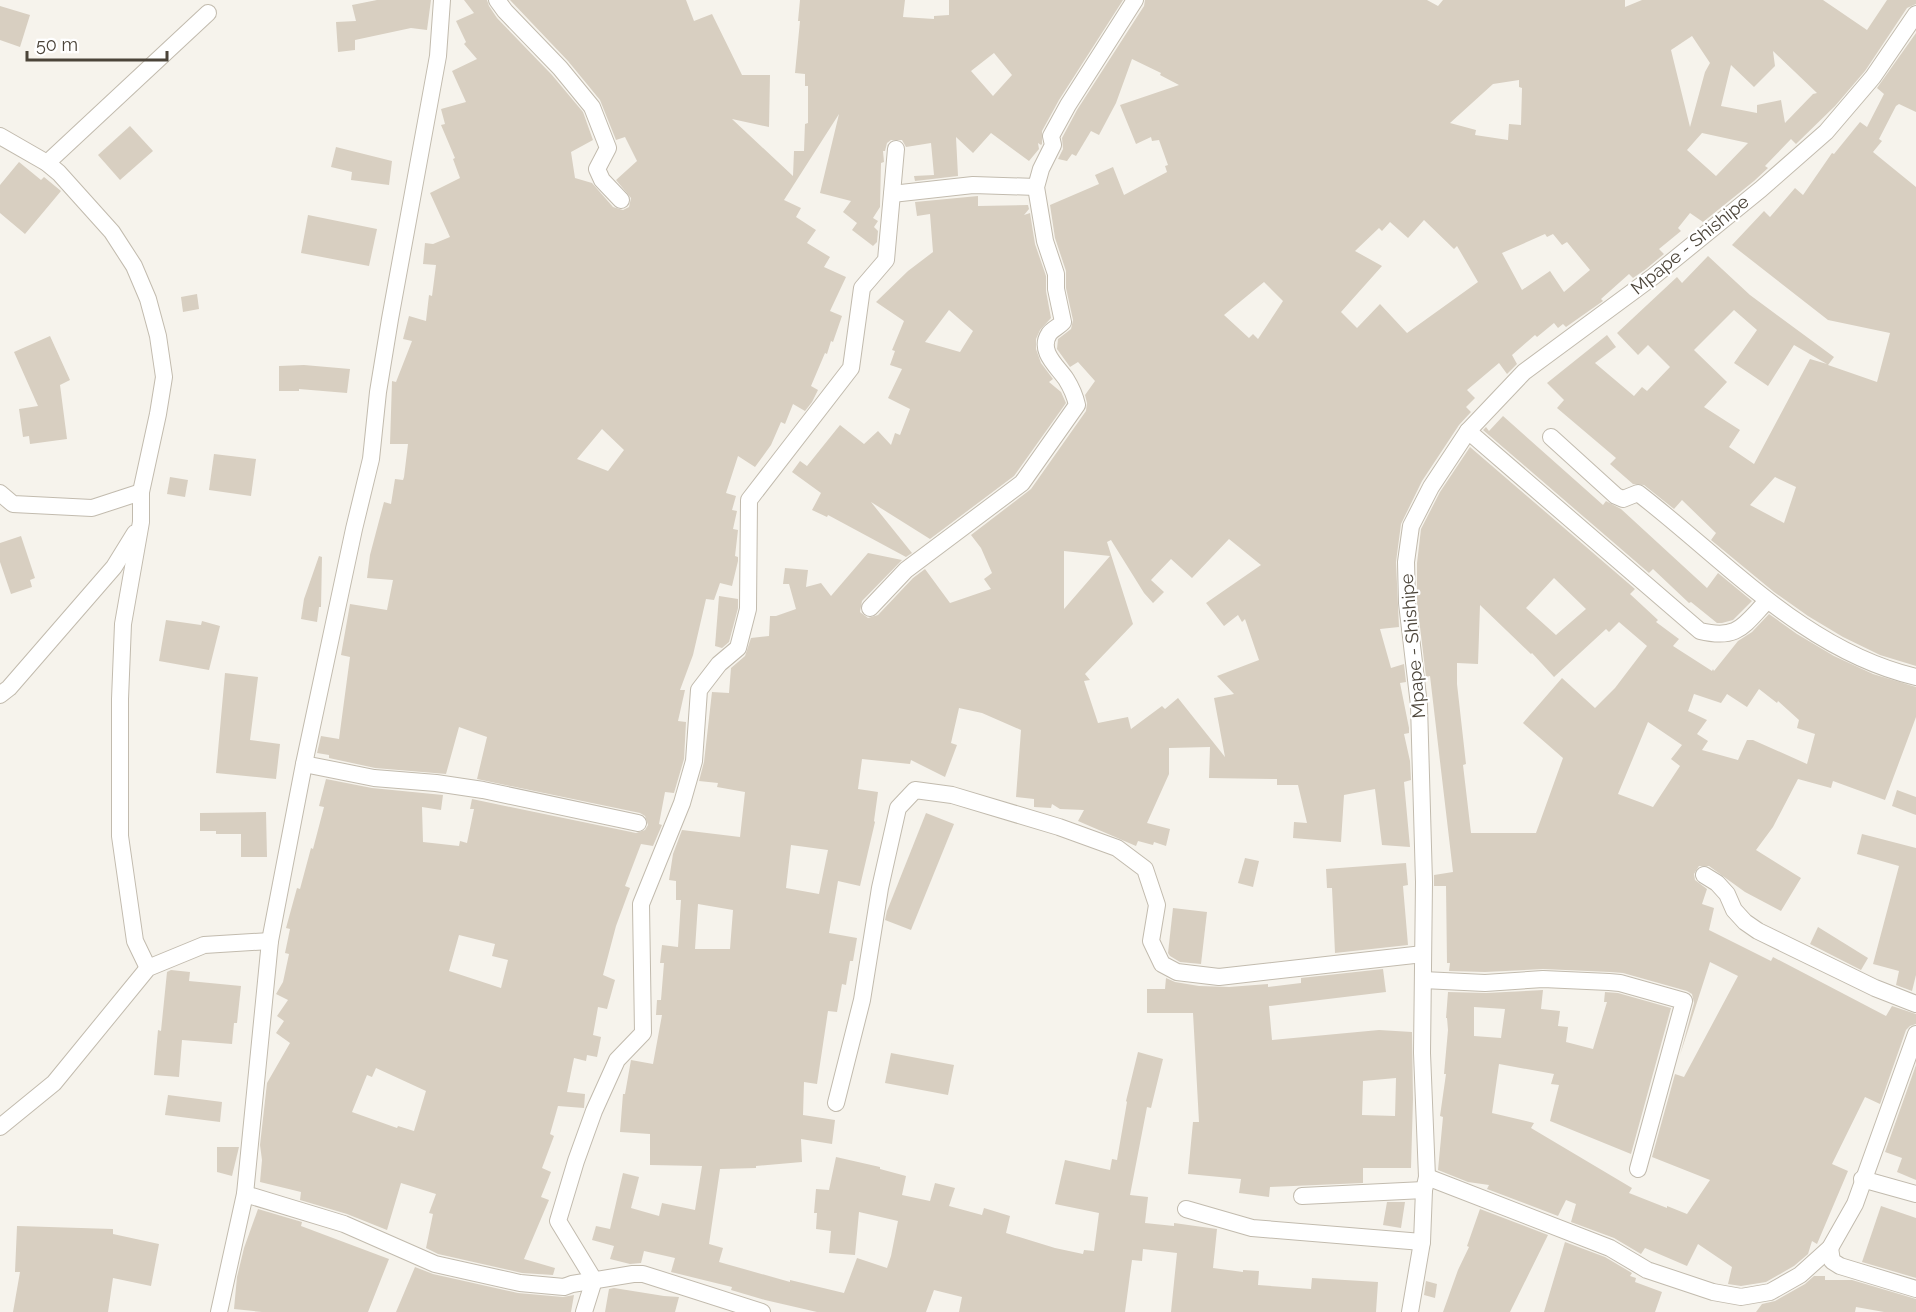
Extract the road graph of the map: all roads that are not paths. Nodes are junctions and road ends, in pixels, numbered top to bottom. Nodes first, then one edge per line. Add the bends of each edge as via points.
1 (441, 0) edge
2 (497, 0) edge
3 (1135, 0) edge
4 (208, 13) dead end
5 (1916, 14) edge
6 (0, 136) edge
7 (896, 149) dead end
8 (47, 163) junction
9 (1036, 187) junction
10 (892, 194) junction
11 (621, 201) dead end
12 (1468, 432) junction
13 (1551, 437) dead end
14 (141, 492) junction
15 (0, 493) edge
16 (141, 522) junction
17 (1767, 601) junction
18 (870, 608) dead end
19 (1916, 677) edge
20 (0, 695) edge
21 (304, 764) junction
22 (638, 823) dead end
23 (1704, 875) dead end
24 (270, 941) junction
25 (1423, 954) junction
26 (148, 968) junction
27 (1423, 980) junction
28 (1916, 1004) edge
29 (1916, 1034) edge
30 (836, 1103) dead end
31 (0, 1127) edge
32 (1638, 1169) dead end
33 (1862, 1179) junction
34 (1425, 1183) junction
35 (245, 1194) junction
36 (1916, 1194) edge
37 (1302, 1196) dead end
38 (1186, 1209) dead end
39 (1422, 1242) junction
40 (1830, 1248) junction
41 (594, 1280) junction
42 (1916, 1289) edge
43 (756, 1311) edge
44 (219, 1312) edge
45 (584, 1312) edge
46 (1410, 1312) edge

1 - 21 street via 438,56 378,392 371,459
2 - 11 street via 592,107 608,148 597,169
3 - 9 street via 1051,136 1053,145
4 - 8 street
5 - 12 street, Mpape - Shishipe via 1873,77 1826,132 1654,276 1524,372
6 - 8 street
7 - 10 street
8 - 14 street via 112,232 134,266 148,299 164,377
9 - 10 street via 973,185
9 - 18 street via 1063,322 1050,332 1046,351 1076,397 1077,405 1022,483 906,570
10 - 41 street via 886,260 862,288 851,368 749,500 748,609 738,648 719,664 699,690 694,761 682,803 641,904 643,1033 617,1060 594,1111 558,1221
12 - 17 street via 1700,631 1734,633
12 - 25 street, Mpape - Shishipe via 1431,487 1411,526 1406,562 1419,705
13 - 17 street via 1616,496 1623,499 1638,493 1666,513
14 - 15 street via 92,508 13,504
14 - 16 street
16 - 20 street via 114,567
16 - 26 street via 123,624 120,836 135,941
17 - 19 street via 1827,640 1889,670
21 - 22 street via 374,778 483,790
21 - 24 street
23 - 28 street via 1728,894 1734,910 1758,931
24 - 26 street via 204,945
24 - 35 street
25 - 27 street, Mpape - Shishipe
25 - 30 street via 1219,976 1177,972 1162,964 1151,941 1157,905 1145,869 1117,848 952,795 915,790 898,808 861,1000
26 - 31 street via 54,1083
27 - 32 street via 1609,982 1684,1001
27 - 34 street, Mpape - Shishipe
29 - 33 street
33 - 36 street
33 - 40 street via 1855,1204
34 - 37 street
34 - 39 street, Mpape - Shishipe
34 - 40 street via 1610,1248 1647,1270 1713,1292 1742,1297 1770,1292 1800,1275
35 - 41 street via 344,1224 435,1264 520,1283 564,1287
35 - 44 street
38 - 39 street via 1252,1228
39 - 46 street, Mpape - Shishipe
40 - 42 street via 1832,1261 1840,1266
41 - 43 street via 643,1274
41 - 45 street

